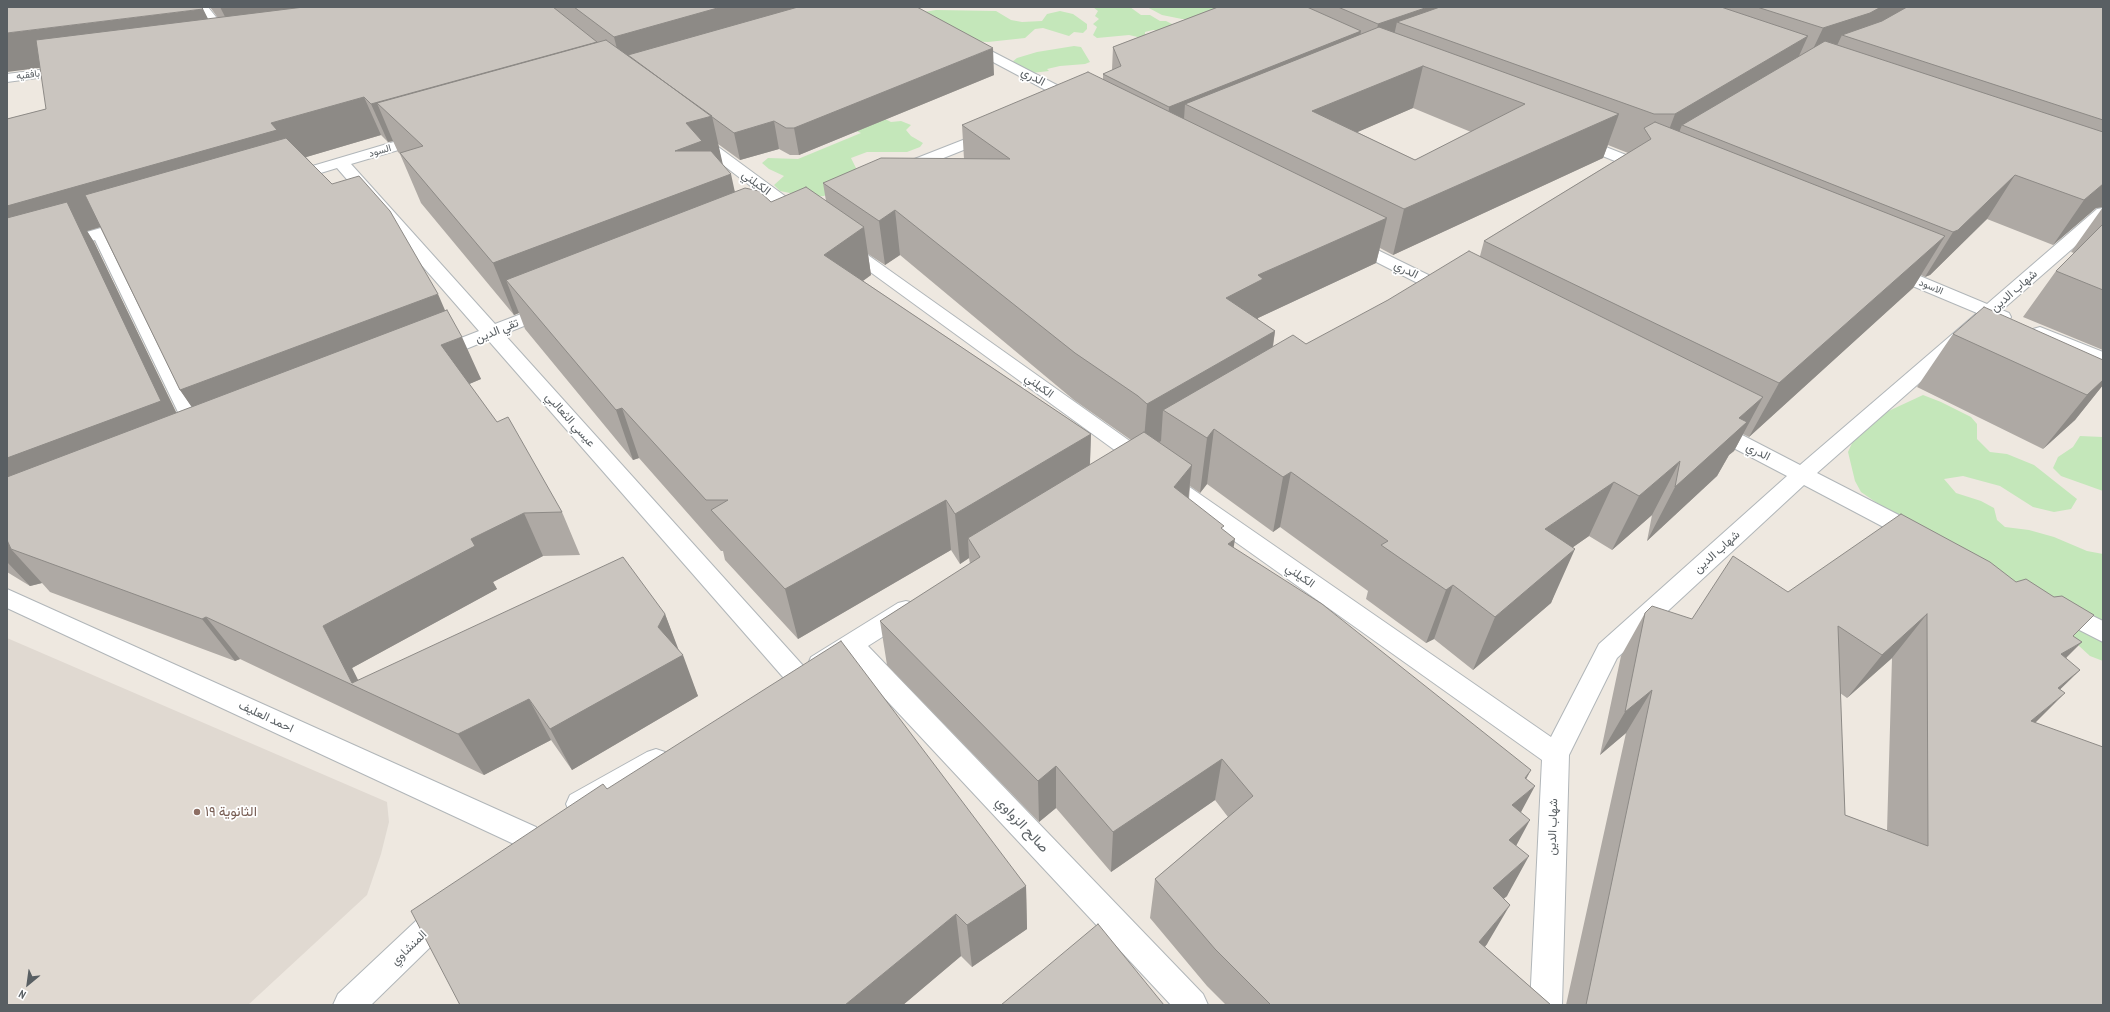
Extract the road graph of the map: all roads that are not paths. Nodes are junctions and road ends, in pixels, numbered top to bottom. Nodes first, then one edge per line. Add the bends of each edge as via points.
1 (201, 7) edge
2 (950, 33) edge
3 (218, 50) edge
4 (85, 68) edge
5 (7, 78) edge
6 (1054, 109) edge
7 (683, 127) edge
8 (1009, 127) edge
9 (439, 134) edge
10 (1561, 135) edge
11 (341, 162) junction
12 (1634, 163) junction
13 (1666, 167) edge
14 (883, 176) edge
15 (1614, 176) edge
16 (273, 182) edge
17 (817, 203) edge
18 (794, 211) junction
19 (2103, 213) edge
20 (145, 220) edge
21 (772, 220) edge
22 (100, 233) junction
23 (1333, 233) edge
24 (7, 261) edge
25 (1874, 263) edge
26 (1458, 273) edge
27 (1438, 286) junction
28 (1418, 298) edge
29 (1466, 301) edge
30 (566, 303) edge
31 (1990, 312) junction
32 (492, 332) junction
33 (2103, 359) edge
34 (418, 362) edge
35 (1697, 420) edge
36 (205, 447) edge
37 (1161, 452) edge
38 (1134, 468) junction
39 (1802, 474) junction
40 (1935, 544) edge
41 (7, 598) edge
42 (925, 599) edge
43 (2047, 602) edge
44 (2103, 632) edge
45 (851, 645) junction
46 (798, 677) junction
47 (778, 689) edge
48 (676, 748) edge
49 (1556, 755) junction
50 (560, 816) edge
51 (525, 838) edge
52 (458, 901) edge
53 (350, 1005) edge
54 (1192, 1005) edge
55 (1546, 1005) edge

1 - 3 street via 237,48
2 - 6 street, الدري via 1083,104
4 - 5 street, بافقيه
7 - 18 street, الكيلني
8 - 14 street
9 - 11 street, السود
10 - 12 street
11 - 16 street, السود
11 - 32 street, عيسي الثعالبي
12 - 13 street via 1662,163
12 - 15 street
17 - 18 street
18 - 21 street
18 - 38 street, الكيلني via 1127,449
19 - 31 street, شهاب الدين
20 - 22 street
22 - 24 street
22 - 36 street
23 - 27 street, الدري
25 - 31 street, الاسود
26 - 27 street
27 - 28 street
27 - 29 street, الدري
30 - 32 street, تقي الدين
31 - 33 street, الاسود
31 - 39 street, شهاب الدين
32 - 34 street, تقي الدين
32 - 46 street, عيسي الثعالبي
35 - 39 street, الدري
37 - 38 street
38 - 49 street, الكيلني
39 - 40 street, الدري
39 - 49 street, شهاب الدين via 1608,651
41 - 51 street, احمد العليف
42 - 45 street
43 - 44 street
45 - 46 street
45 - 54 street, صالح الزواوي
46 - 47 street
48 - 50 street
49 - 55 street, شهاب الدين
52 - 53 street, المنشاوي

